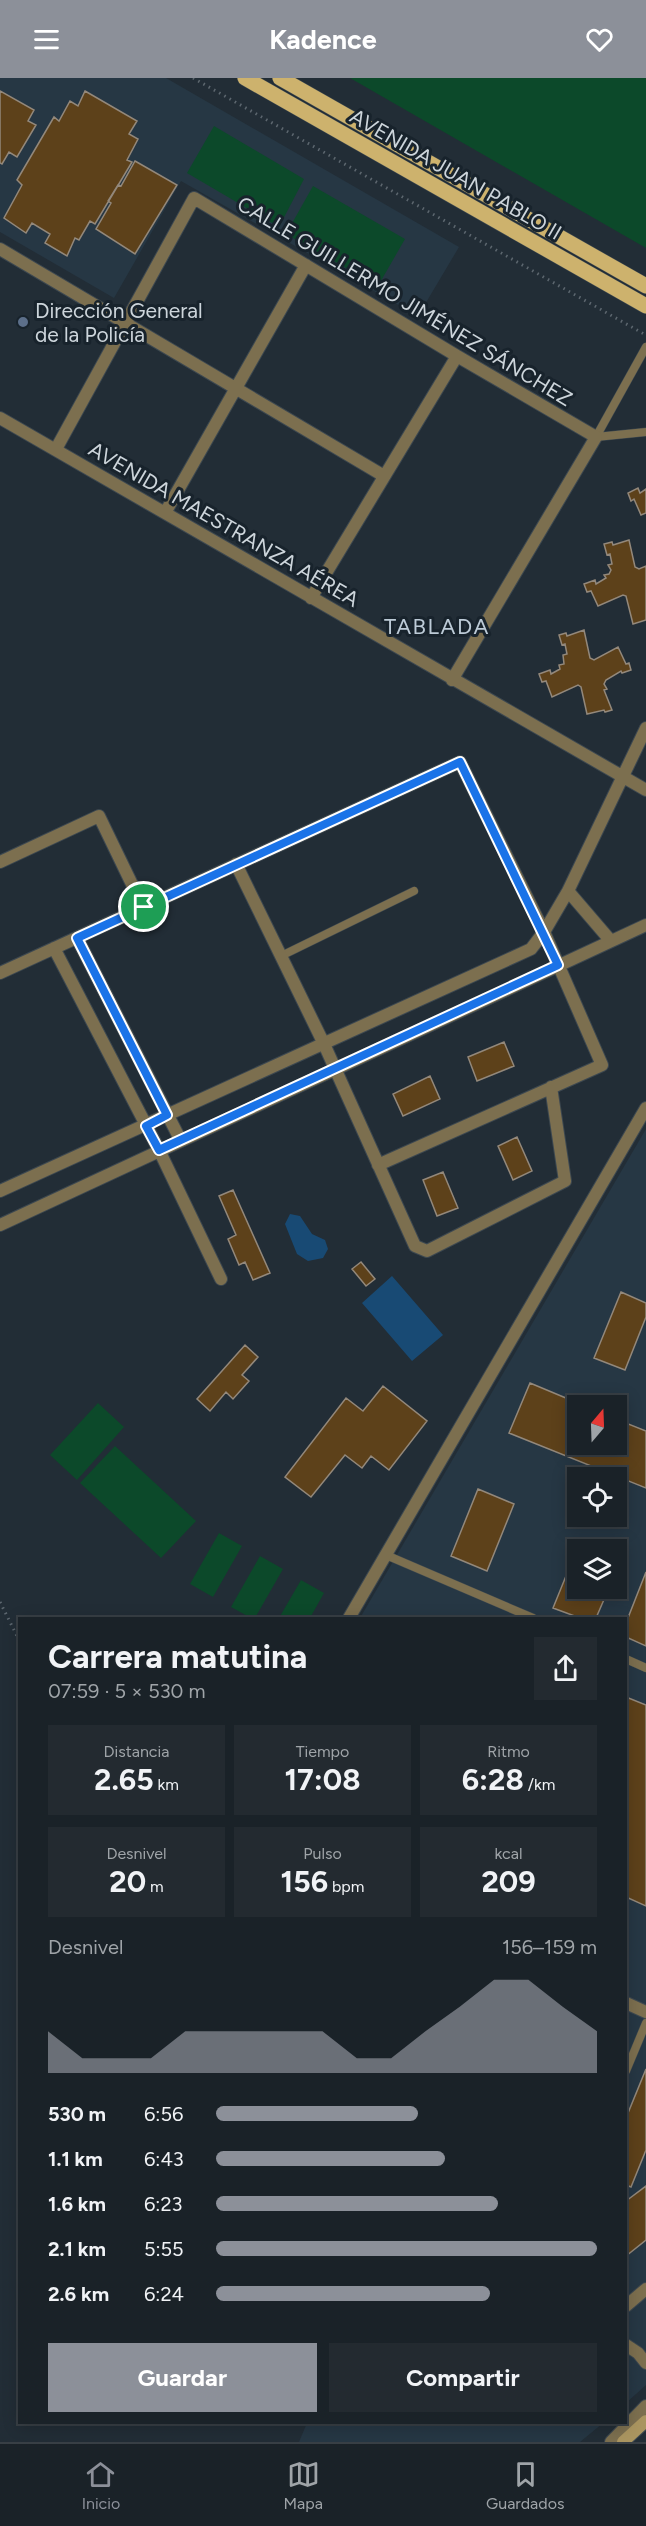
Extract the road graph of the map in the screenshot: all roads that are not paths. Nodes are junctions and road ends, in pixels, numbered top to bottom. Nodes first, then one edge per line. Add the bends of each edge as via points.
1 (245, 78) edge
2 (280, 78) edge
3 (0, 249) edge
4 (306, 265) junction
5 (646, 286) edge
6 (646, 306) edge
7 (126, 321) junction
8 (646, 347) edge
9 (457, 356) junction
10 (236, 388) junction
11 (0, 418) edge
12 (646, 432) edge
13 (596, 437) junction
14 (56, 449) junction
15 (384, 476) junction
16 (165, 513) junction
17 (311, 598) junction
18 (452, 680) junction
19 (646, 728) edge
20 (622, 778) junction
21 (646, 790) edge
22 (0, 862) edge
23 (236, 864) junction
24 (414, 891) dead end
25 (568, 891) junction
26 (144, 907) junction
27 (646, 925) edge
28 (544, 932) junction
29 (77, 938) junction
30 (610, 940) junction
31 (54, 948) junction
32 (281, 956) junction
33 (558, 965) junction
34 (0, 973) edge
35 (324, 1044) junction
36 (334, 1068) junction
37 (551, 1087) junction
38 (646, 1108) edge
39 (167, 1115) junction
40 (146, 1126) junction
41 (180, 1139) junction
42 (159, 1150) junction
43 (378, 1165) junction
44 (0, 1191) edge
45 (0, 1225) edge
46 (220, 1279) dead end
47 (386, 1555) junction
48 (350, 1617) edge
49 (531, 1617) edge
50 (627, 1659) edge
51 (646, 1668) edge
52 (627, 2003) edge
53 (646, 2012) edge
54 (646, 2023) edge
55 (627, 2070) edge
56 (646, 2289) edge
57 (627, 2305) edge
58 (627, 2346) edge
59 (646, 2362) edge
60 (646, 2406) edge
61 (646, 2421) edge
62 (611, 2442) edge
63 (623, 2442) edge

1 - 6 main road, AVENIDA JUAN PABLO II
2 - 5 main road, AVENIDA JUAN PABLO II
3 - 7 street
4 - 7 street, CALLE GUILLERMO JIMÉNEZ SÁNCHEZ via 194,198
4 - 9 street, CALLE GUILLERMO JIMÉNEZ SÁNCHEZ
4 - 10 street
7 - 10 street
7 - 14 street
8 - 13 lane
9 - 13 street, CALLE GUILLERMO JIMÉNEZ SÁNCHEZ
9 - 15 street
10 - 15 street
10 - 16 street
11 - 14 street, AVENIDA MAESTRANZA AÉREA
12 - 13 lane
13 - 18 street
14 - 16 street, AVENIDA MAESTRANZA AÉREA
15 - 17 street
16 - 17 street, AVENIDA MAESTRANZA AÉREA
17 - 18 street, AVENIDA MAESTRANZA AÉREA
18 - 20 street, AVENIDA MAESTRANZA AÉREA
19 - 20 street
20 - 21 street, AVENIDA MAESTRANZA AÉREA
20 - 25 street
22 - 26 street via 99,816
23 - 26 street
23 - 28 street via 460,762
23 - 32 street
24 - 32 lane
25 - 28 street
25 - 30 street
26 - 29 street
27 - 30 street
28 - 33 street
28 - 35 street via 531,949
29 - 31 street
29 - 39 street
30 - 33 street
31 - 34 street
31 - 40 street
32 - 35 street
33 - 36 street
33 - 37 street via 602,1065
35 - 36 street
35 - 39 street
36 - 41 street
36 - 43 street
37 - 43 street
37 - 43 street via 565,1181 427,1251 415,1246
38 - 47 street
39 - 40 street
39 - 41 street
40 - 42 street
40 - 44 street
41 - 42 street
42 - 45 street
42 - 46 street
47 - 48 street
47 - 49 lane
50 - 51 lane
52 - 53 street
54 - 55 lane
56 - 57 street
58 - 59 street
60 - 62 street
61 - 63 main road

